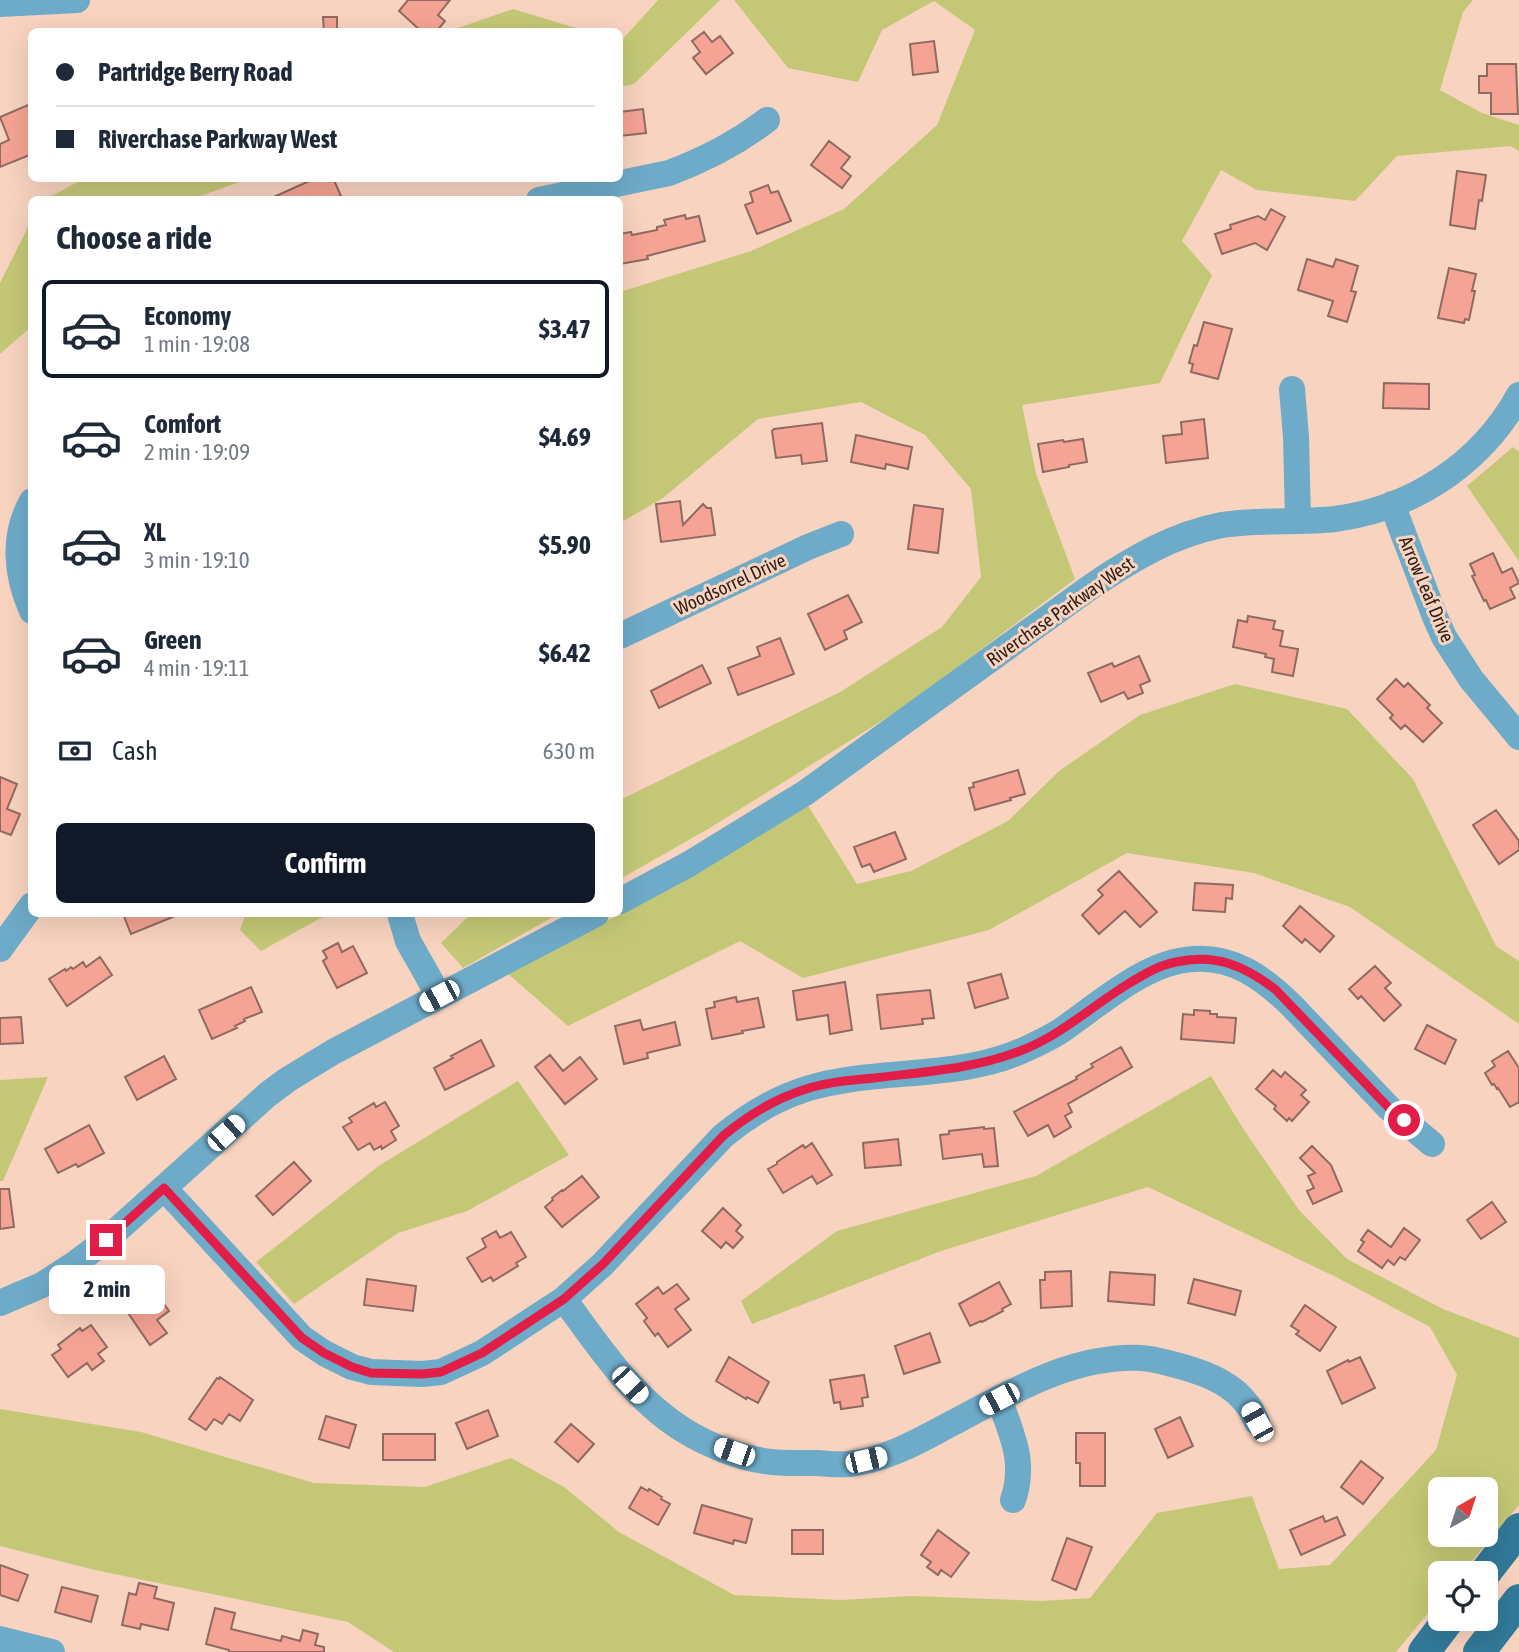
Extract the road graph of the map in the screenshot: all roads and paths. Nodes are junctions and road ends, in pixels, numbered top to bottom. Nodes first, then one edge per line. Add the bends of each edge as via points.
1 (78, 0) edge
2 (0, 4) edge
3 (767, 120) dead end
4 (558, 196) edge
5 (1292, 389) dead end
6 (1519, 396) edge
7 (1392, 504) junction
8 (28, 505) edge
9 (10, 521) edge
10 (1298, 521) junction
11 (841, 534) dead end
12 (28, 600) edge
13 (623, 635) edge
14 (1519, 737) edge
15 (623, 899) edge
16 (28, 910) edge
17 (401, 917) edge
18 (590, 917) edge
19 (0, 948) edge
20 (439, 996) junction
21 (1432, 1144) dead end
22 (164, 1188) junction
23 (564, 1299) junction
24 (0, 1303) edge
25 (999, 1399) junction
26 (1257, 1422) dead end
27 (1013, 1500) dead end
28 (1519, 1528) edge
29 (1494, 1561) edge
30 (1519, 1600) edge
31 (1441, 1631) edge
32 (0, 1639) edge
33 (52, 1652) edge
34 (1424, 1652) edge
35 (1479, 1652) edge

1 - 2 street
3 - 4 street via 730,146 689,166
5 - 10 street
6 - 7 street, Riverchase Parkway West via 1476,453 1443,479
7 - 10 street, Riverchase Parkway West via 1334,519
7 - 14 street, Arrow Leaf Drive via 1444,637
8 - 9 street
9 - 12 street
10 - 15 street, Riverchase Parkway West via 1224,525 1161,544 1139,556 806,793
11 - 13 street, Woodsorrel Drive
16 - 19 street
17 - 20 street via 408,941
18 - 20 street
20 - 22 street via 287,1080
21 - 23 street via 1389,1108 1275,989 1256,975 1219,961 1174,962 1146,973 1056,1034 1002,1058 963,1068 837,1082 762,1107 723,1136
22 - 23 street via 302,1338 371,1373 441,1372 482,1353
22 - 24 street via 73,1265
23 - 25 street via 621,1374 660,1413 719,1447 766,1461 850,1464 882,1456
25 - 26 street via 1079,1365 1141,1358 1188,1368 1232,1388
25 - 27 street via 1019,1466
28 - 29 main road
30 - 35 main road
31 - 34 main road
32 - 33 street

